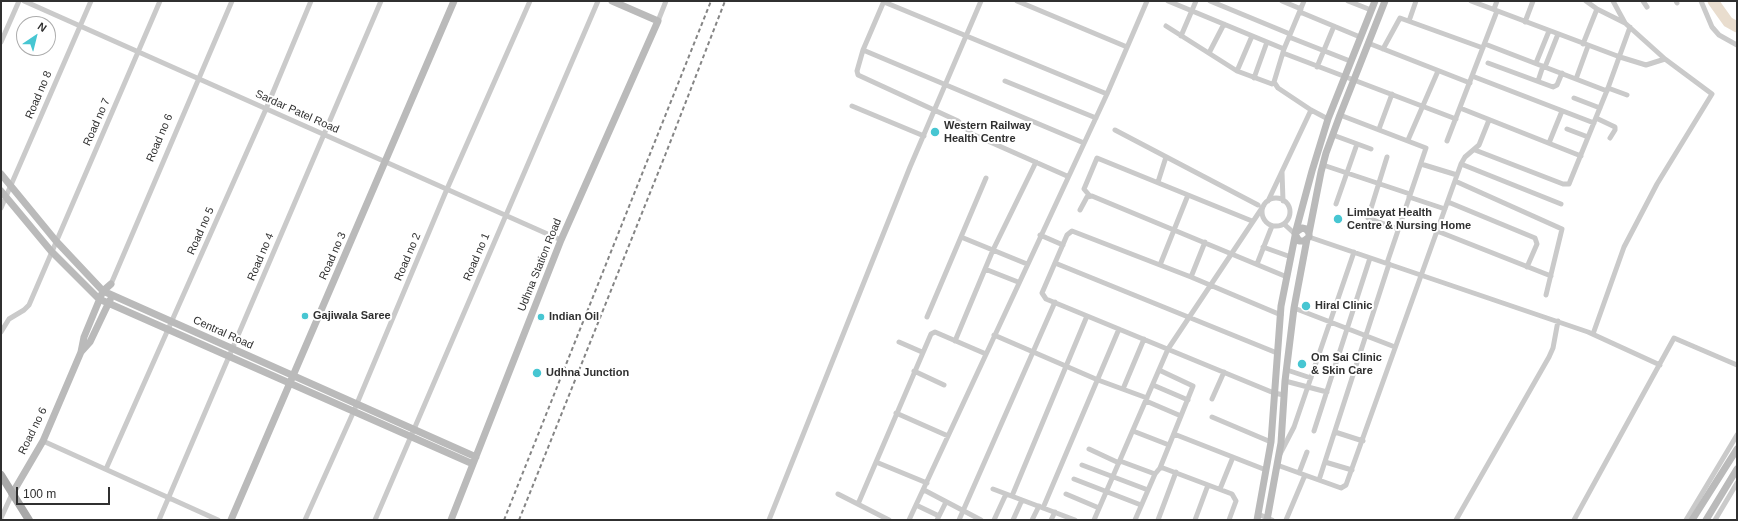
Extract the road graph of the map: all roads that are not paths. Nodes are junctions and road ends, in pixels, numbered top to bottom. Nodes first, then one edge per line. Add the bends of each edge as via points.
1 (19, 1) edge
2 (24, 1) edge
3 (90, 1) edge
4 (160, 1) edge
5 (232, 1) edge
6 (311, 1) edge
7 (381, 1) edge
8 (454, 1) edge
9 (530, 1) edge
10 (598, 1) edge
11 (612, 1) edge
12 (666, 1) edge
13 (981, 1) edge
14 (1017, 1) edge
15 (1147, 1) edge
16 (1168, 1) edge
17 (1196, 1) edge
18 (1210, 1) edge
19 (1282, 1) edge
20 (1304, 1) edge
21 (1348, 1) edge
22 (1375, 1) edge
23 (1385, 1) edge
24 (1416, 1) edge
25 (1471, 1) edge
26 (1497, 1) edge
27 (1533, 1) edge
28 (1580, 1) edge
29 (1613, 1) edge
30 (1643, 1) edge
31 (1701, 1) edge
32 (884, 2) edge
33 (1588, 2) edge
34 (1647, 7) dead end
35 (1597, 9) junction
36 (1300, 10) junction
37 (1371, 10) junction
38 (1496, 10) junction
39 (1192, 11) junction
40 (658, 21) junction
41 (1409, 21) junction
42 (1525, 22) junction
43 (1625, 23) junction
44 (1224, 24) junction
45 (80, 26) junction
46 (1166, 26) dead end
47 (1334, 26) junction
48 (1630, 27) junction
49 (1549, 31) junction
50 (1558, 34) junction
51 (1181, 36) junction
52 (1252, 36) junction
53 (1290, 36) junction
54 (966, 37) junction
55 (1360, 37) junction
56 (1, 42) edge
57 (1267, 42) junction
58 (1368, 43) junction
59 (1586, 45) junction
60 (1737, 45) edge
61 (1484, 46) junction
62 (1127, 47) junction
63 (1382, 49) junction
64 (863, 50) junction
65 (1324, 50) junction
66 (1283, 51) junction
67 (138, 52) junction
68 (1209, 53) junction
69 (1620, 57) junction
70 (1665, 59) junction
71 (1350, 61) junction
72 (1488, 63) dead end
73 (1536, 63) junction
74 (1318, 67) junction
75 (1544, 67) junction
76 (1237, 71) junction
77 (1438, 71) junction
78 (1562, 73) junction
79 (1472, 76) junction
80 (1344, 77) junction
81 (198, 78) junction
82 (1254, 78) junction
83 (1576, 79) junction
84 (1353, 80) junction
85 (1005, 81) dead end
86 (1538, 81) junction
87 (1274, 82) junction
88 (1470, 83) junction
89 (946, 86) junction
90 (1607, 89) junction
91 (1107, 94) junction
92 (1392, 94) junction
93 (1627, 95) dead end
94 (1574, 98) dead end
95 (852, 106) dead end
96 (1424, 106) junction
97 (1460, 108) junction
98 (1600, 108) junction
99 (266, 109) junction
100 (935, 110) junction
101 (1311, 110) junction
102 (1562, 111) junction
103 (1340, 115) junction
104 (1096, 118) junction
105 (1328, 119) junction
106 (1456, 119) junction
107 (1489, 120) junction
108 (1595, 121) junction
109 (1379, 129) junction
110 (1567, 129) dead end
111 (1115, 130) dead end
112 (323, 134) junction
113 (1333, 135) junction
114 (924, 136) junction
115 (1588, 137) junction
116 (1610, 138) dead end
117 (1408, 140) junction
118 (1447, 141) dead end
119 (1084, 143) junction
120 (1549, 143) junction
121 (1356, 144) junction
122 (1371, 149) dead end
123 (1475, 150) junction
124 (1166, 156) junction
125 (1581, 156) junction
126 (1387, 157) dead end
127 (386, 162) junction
128 (1036, 162) junction
129 (1421, 164) junction
130 (1461, 164) junction
131 (1323, 165) junction
132 (1282, 171) junction
133 (1346, 173) junction
134 (1, 174) edge
135 (1457, 175) junction
136 (1067, 176) junction
137 (986, 178) dead end
138 (1455, 181) junction
139 (1158, 182) junction
140 (1378, 183) junction
141 (11, 186) junction
142 (447, 190) junction
143 (1, 191) edge
144 (1089, 195) junction
145 (1188, 195) junction
146 (1410, 196) junction
147 (6, 197) junction
148 (1268, 201) junction
149 (1283, 201) junction
150 (1448, 202) junction
151 (1336, 204) dead end
152 (1561, 204) dead end
153 (1261, 205) junction
154 (1, 208) edge
155 (1445, 209) junction
156 (1080, 210) dead end
157 (506, 216) junction
158 (1252, 221) junction
159 (1284, 224) junction
160 (1272, 226) junction
161 (1398, 229) junction
162 (1174, 230) junction
163 (1437, 231) junction
164 (1296, 234) junction
165 (1040, 235) junction
166 (1308, 236) junction
167 (961, 237) junction
168 (561, 240) junction
169 (56, 241) junction
170 (1205, 242) junction
171 (1063, 245) junction
172 (1263, 247) junction
173 (993, 250) junction
174 (51, 251) junction
175 (1354, 252) junction
176 (1232, 254) junction
177 (1291, 257) junction
178 (1370, 258) junction
179 (1055, 263) junction
180 (1027, 264) junction
181 (1257, 264) junction
182 (1388, 264) junction
183 (1160, 265) junction
184 (1527, 267) junction
185 (986, 268) junction
186 (1421, 275) junction
187 (1551, 276) junction
188 (1191, 277) junction
189 (1287, 277) junction
190 (1018, 282) junction
191 (111, 284) junction
192 (1211, 285) junction
193 (103, 291) junction
194 (1546, 295) dead end
195 (112, 296) junction
196 (99, 299) junction
197 (1055, 302) junction
198 (108, 304) junction
199 (1294, 308) junction
200 (1280, 315) junction
201 (927, 316) dead end
202 (1088, 316) junction
203 (1190, 318) junction
204 (1558, 321) junction
205 (171, 322) junction
206 (1331, 322) junction
207 (1347, 328) junction
208 (1119, 329) junction
209 (168, 330) junction
210 (1, 332) edge
211 (1593, 334) junction
212 (994, 335) junction
213 (1366, 336) junction
214 (1144, 339) junction
215 (955, 341) junction
216 (899, 342) dead end
217 (1395, 347) junction
218 (1168, 349) junction
219 (81, 352) junction
220 (922, 352) junction
221 (1033, 352) junction
222 (232, 353) junction
223 (1277, 353) junction
224 (986, 354) junction
225 (1660, 365) junction
226 (1067, 366) junction
227 (1737, 366) edge
228 (1159, 370) junction
229 (1287, 370) junction
230 (914, 371) junction
231 (1224, 372) junction
232 (1311, 378) junction
233 (291, 379) junction
234 (1098, 380) junction
235 (1286, 380) junction
236 (944, 385) dead end
237 (1153, 385) junction
238 (1308, 387) junction
239 (1123, 389) junction
240 (1327, 392) junction
241 (1274, 393) junction
242 (1284, 395) junction
243 (1212, 399) dead end
244 (1146, 400) junction
245 (1188, 400) junction
246 (357, 405) junction
247 (354, 412) junction
248 (896, 413) junction
249 (1181, 416) junction
250 (1212, 417) dead end
251 (414, 430) junction
252 (1133, 431) junction
253 (1314, 431) dead end
254 (1335, 432) junction
255 (1174, 434) junction
256 (948, 436) junction
257 (1737, 436) edge
258 (410, 437) junction
259 (42, 441) junction
260 (1362, 441) junction
261 (1271, 442) junction
262 (1169, 445) junction
263 (1089, 449) dead end
264 (1737, 449) edge
265 (1307, 452) dead end
266 (1233, 457) junction
267 (1278, 457) junction
268 (474, 460) junction
269 (876, 462) junction
270 (1119, 462) junction
271 (1325, 462) junction
272 (1082, 465) dead end
273 (1277, 465) junction
274 (1160, 468) junction
275 (106, 469) junction
276 (1737, 469) edge
277 (1266, 470) junction
278 (1352, 470) junction
279 (1176, 472) junction
280 (1155, 474) junction
281 (1302, 474) junction
282 (1, 475) edge
283 (1113, 476) junction
284 (1074, 479) dead end
285 (1319, 480) junction
286 (926, 483) junction
287 (1737, 483) edge
288 (1, 484) edge
289 (1208, 485) junction
290 (993, 488) dead end
291 (1220, 489) junction
292 (924, 490) junction
293 (1148, 490) junction
294 (1106, 492) junction
295 (12, 494) junction
296 (838, 494) dead end
297 (1006, 494) junction
298 (1066, 494) dead end
299 (1012, 496) junction
300 (168, 497) junction
301 (1022, 500) junction
302 (946, 502) junction
303 (858, 504) junction
304 (916, 505) junction
305 (1141, 505) junction
306 (1041, 507) junction
307 (1099, 508) junction
308 (963, 511) junction
309 (1055, 512) junction
310 (1258, 517) edge
311 (1, 518) edge
312 (938, 518) edge
313 (1269, 519) edge
314 (29, 520) edge
315 (159, 520) edge
316 (218, 520) edge
317 (230, 520) edge
318 (305, 520) edge
319 (375, 520) edge
320 (451, 520) edge
321 (769, 520) edge
322 (889, 520) edge
323 (909, 520) edge
324 (959, 520) edge
325 (981, 520) edge
326 (994, 520) edge
327 (1013, 520) edge
328 (1032, 520) edge
329 (1051, 520) edge
330 (1075, 520) edge
331 (1094, 520) edge
332 (1135, 520) edge
333 (1158, 520) edge
334 (1195, 520) edge
335 (1229, 520) edge
336 (1286, 520) edge
337 (1456, 520) edge
338 (1574, 520) edge
339 (1686, 520) edge
340 (1692, 520) edge
341 (1706, 520) edge
342 (1714, 520) edge

1 - 56 street
2 - 45 street, Sardar Patel Road
3 - 45 street, Road no 8
4 - 67 street, Road no 7
5 - 81 street, Road no 6
6 - 99 street, Road no 5
7 - 112 street, Road no 4
8 - 127 street, Road no 3
9 - 142 street, Road no 2
10 - 157 street, Road no 1
11 - 40 street
12 - 40 street
13 - 54 street
14 - 62 street
15 - 62 street
16 - 39 street
17 - 39 street
18 - 53 street
19 - 36 street
20 - 36 street
21 - 37 street
22 - 37 street
23 - 58 street
24 - 41 street
25 - 38 street
26 - 38 street
27 - 42 street
28 - 33 street
29 - 43 street
30 - 34 street
31 - 60 street via 1712,27 1719,35
32 - 54 street
32 - 64 street
33 - 35 street
35 - 43 street
35 - 59 street
36 - 47 street
36 - 53 street
37 - 55 street
38 - 42 street
38 - 61 street
39 - 44 street
39 - 51 street
40 - 168 street, Udhna Station Road
41 - 61 street
41 - 63 street via 1402,18 1398,20
42 - 49 street
43 - 48 street
44 - 52 street
44 - 68 street
45 - 67 street, Sardar Patel Road
45 - 141 street, Road no 8
46 - 51 street
47 - 55 street
47 - 65 street
48 - 69 street
48 - 70 street
49 - 50 street
49 - 73 street
50 - 59 street
50 - 75 street
51 - 68 street
52 - 57 street
52 - 76 street
53 - 65 street
53 - 66 street
54 - 89 street
54 - 91 street
55 - 71 street
57 - 66 street
57 - 82 street
58 - 63 street
58 - 84 street
59 - 69 street
59 - 83 street
61 - 73 street
61 - 79 street
62 - 91 street
63 - 77 street
64 - 89 street
64 - 100 street via 857,71 860,77
65 - 71 street
65 - 74 street
66 - 74 street
66 - 87 street
67 - 81 street, Sardar Patel Road
67 - 169 street, Road no 7
68 - 76 street
69 - 70 street via 1648,66
69 - 90 street
70 - 211 street via 1712,94 1657,184 1624,247
71 - 80 street
72 - 86 street
73 - 75 street
74 - 80 street
75 - 78 street
75 - 86 street
76 - 82 street
77 - 88 street
77 - 96 street
78 - 83 street
78 - 86 street via 1557,85 1553,87
79 - 88 street
79 - 102 street
80 - 84 street
80 - 105 street
81 - 99 street, Sardar Patel Road
81 - 191 street, Road no 6
82 - 87 street via 1272,84
83 - 90 street
84 - 92 street
84 - 103 street
85 - 104 street
87 - 101 street via 1278,88
88 - 97 street
89 - 100 street
89 - 119 street
90 - 93 street
90 - 98 street
91 - 104 street
92 - 96 street
92 - 109 street
94 - 98 street
95 - 114 street
96 - 106 street
96 - 117 street
97 - 106 street
97 - 107 street
98 - 108 street
99 - 112 street, Sardar Patel Road
99 - 205 street, Road no 5
100 - 114 street
100 - 128 street via 958,121 972,134
101 - 105 street
101 - 132 street
102 - 108 street
102 - 120 street
103 - 109 street
103 - 113 street
104 - 119 street
105 - 164 street
106 - 118 street
107 - 120 street
107 - 123 street
108 - 115 street
108 - 116 street via 1615,126
109 - 117 street
110 - 115 street
111 - 124 street
112 - 127 street, Sardar Patel Road
112 - 222 street, Road no 4
113 - 121 street
113 - 131 street
114 - 321 street
115 - 125 street
117 - 129 street via 1426,148
119 - 136 street
120 - 125 street
121 - 122 street
121 - 133 street
123 - 125 street via 1566,185 1570,183
123 - 130 street via 1465,157
124 - 139 street
124 - 153 street
126 - 140 street
127 - 142 street, Sardar Patel Road
127 - 233 street, Road no 3
128 - 136 street
128 - 173 street
129 - 135 street
129 - 146 street
130 - 135 street
130 - 152 street
131 - 133 street
131 - 166 street
132 - 148 street
132 - 149 street
133 - 140 street
133 - 151 street
134 - 141 street, Central Road
135 - 138 street
136 - 165 street
137 - 167 street
138 - 150 street
138 - 187 street via 1561,228
139 - 144 street via 1097,158 1084,189
139 - 145 street
140 - 146 street
140 - 161 street via 1368,218
141 - 147 street, Road no 8
141 - 169 street, Central Road
142 - 157 street, Sardar Patel Road
142 - 246 street, Road no 2
143 - 147 street, Central Road
144 - 156 street
144 - 162 street
145 - 158 street
145 - 162 street
146 - 155 street
146 - 161 street
147 - 154 street, Road no 8
147 - 174 street, Central Road
148 - 149 street via 1274,198
148 - 153 street
149 - 159 street via 1289,207 1290,213
150 - 155 street
150 - 184 street via 1535,238 1537,244
153 - 158 street
153 - 160 street via 1263,218
155 - 163 street
157 - 168 street, Sardar Patel Road
157 - 251 street, Road no 1
158 - 176 street
159 - 160 street
159 - 164 street
160 - 172 street
161 - 182 street
162 - 170 street
162 - 183 street
163 - 184 street
163 - 186 street
164 - 166 street via 1299,241
164 - 166 street via 1302,228 1306,229
164 - 177 street
165 - 171 street
165 - 180 street
166 - 175 street
166 - 199 street
167 - 173 street
167 - 201 street
168 - 268 street, Udhna Station Road
169 - 174 street, Road no 7
169 - 193 street, Central Road
170 - 176 street
170 - 188 street
171 - 179 street
171 - 183 street via 1067,235 1072,231
172 - 177 street
172 - 181 street
173 - 180 street
173 - 185 street
174 - 196 street, Central Road
174 - 210 street, Road no 7 via 27,308 11,317
175 - 178 street
175 - 206 street
176 - 181 street
176 - 192 street
177 - 189 street
178 - 182 street
178 - 207 street
179 - 197 street via 1042,293 1046,299
179 - 203 street
180 - 190 street
181 - 189 street
182 - 186 street
182 - 213 street
183 - 188 street
184 - 187 street
185 - 190 street
185 - 215 street
186 - 204 street
186 - 217 street
187 - 194 street
188 - 192 street
189 - 200 street
190 - 212 street
191 - 193 street, Road no 6
191 - 195 street, Road no 6
192 - 200 street
192 - 203 street
193 - 195 street, Central Road
193 - 196 street, Road no 6
195 - 198 street, Road no 6
195 - 205 street, Central Road
196 - 198 street, Central Road
196 - 219 street, Road no 6
197 - 202 street
197 - 221 street
198 - 209 street, Central Road
198 - 219 street, Road no 6 via 90,342
199 - 206 street
199 - 229 street
200 - 223 street
202 - 208 street
202 - 226 street
203 - 218 street
203 - 223 street
204 - 211 street
204 - 337 street via 1554,348
205 - 209 street, Road no 5
205 - 222 street, Central Road
206 - 207 street
206 - 232 street
207 - 213 street
207 - 240 street
208 - 214 street
208 - 234 street
209 - 222 street, Central Road
209 - 275 street, Road no 5
211 - 225 street
212 - 221 street
212 - 224 street
213 - 217 street
213 - 254 street
214 - 218 street
214 - 239 street
215 - 220 street via 933,332
215 - 224 street
216 - 220 street
217 - 260 street
218 - 228 street
218 - 231 street
219 - 259 street, Road no 6
220 - 230 street
221 - 226 street
221 - 308 street
222 - 233 street, Central Road
222 - 300 street, Road no 4
223 - 241 street
224 - 256 street
225 - 227 street via 1674,338
225 - 338 street
226 - 234 street
226 - 299 street
228 - 237 street
228 - 245 street via 1192,384
229 - 232 street
229 - 235 street
230 - 236 street
230 - 248 street
231 - 241 street
231 - 243 street
232 - 238 street
233 - 246 street, Central Road
233 - 247 street, Central Road
233 - 317 street, Road no 3
234 - 239 street
234 - 306 street
235 - 238 street
235 - 242 street
237 - 244 street
237 - 245 street
238 - 240 street
238 - 267 street via 1294,427
239 - 244 street
240 - 253 street
241 - 242 street
241 - 261 street
242 - 267 street
244 - 249 street
244 - 252 street
245 - 249 street
246 - 247 street, Road no 2
246 - 251 street, Central Road
247 - 258 street, Central Road
247 - 318 street, Road no 2
248 - 256 street
248 - 269 street
249 - 255 street
250 - 261 street
251 - 258 street, Road no 1
251 - 268 street, Central Road
252 - 262 street
252 - 270 street
254 - 260 street
254 - 271 street
255 - 262 street
255 - 266 street
256 - 286 street
257 - 339 street
258 - 268 street, Central Road
258 - 319 street, Road no 1
259 - 275 street
259 - 295 street, Road no 6
260 - 278 street
261 - 277 street
262 - 274 street
263 - 270 street
264 - 340 street
265 - 281 street
266 - 277 street
266 - 291 street
267 - 273 street
268 - 320 street, Udhna Station Road
269 - 286 street
269 - 303 street
270 - 280 street
270 - 283 street
271 - 278 street
271 - 285 street
272 - 283 street
273 - 281 street
273 - 313 street
274 - 279 street
274 - 280 street
275 - 300 street
276 - 341 street
277 - 310 street
278 - 285 street via 1344,487
279 - 289 street
279 - 333 street
280 - 293 street
281 - 285 street
281 - 336 street
282 - 295 main road
283 - 293 street
283 - 294 street
284 - 294 street
286 - 292 street
287 - 342 street
288 - 295 main road
289 - 291 street
289 - 334 street
290 - 297 street
291 - 335 street via 1235,497
292 - 302 street
292 - 304 street
293 - 305 street
294 - 305 street
294 - 307 street
295 - 311 street, Road no 6
295 - 314 main road
296 - 303 street
297 - 299 street
297 - 326 street
298 - 307 street
299 - 301 street
300 - 315 street, Road no 4
300 - 316 street
301 - 306 street
301 - 327 street
302 - 308 street
302 - 312 street
303 - 322 street
304 - 312 street
304 - 323 street
305 - 332 street
306 - 309 street
306 - 328 street
307 - 331 street
308 - 324 street
308 - 325 street
309 - 329 street
309 - 330 street
310 - 313 street

